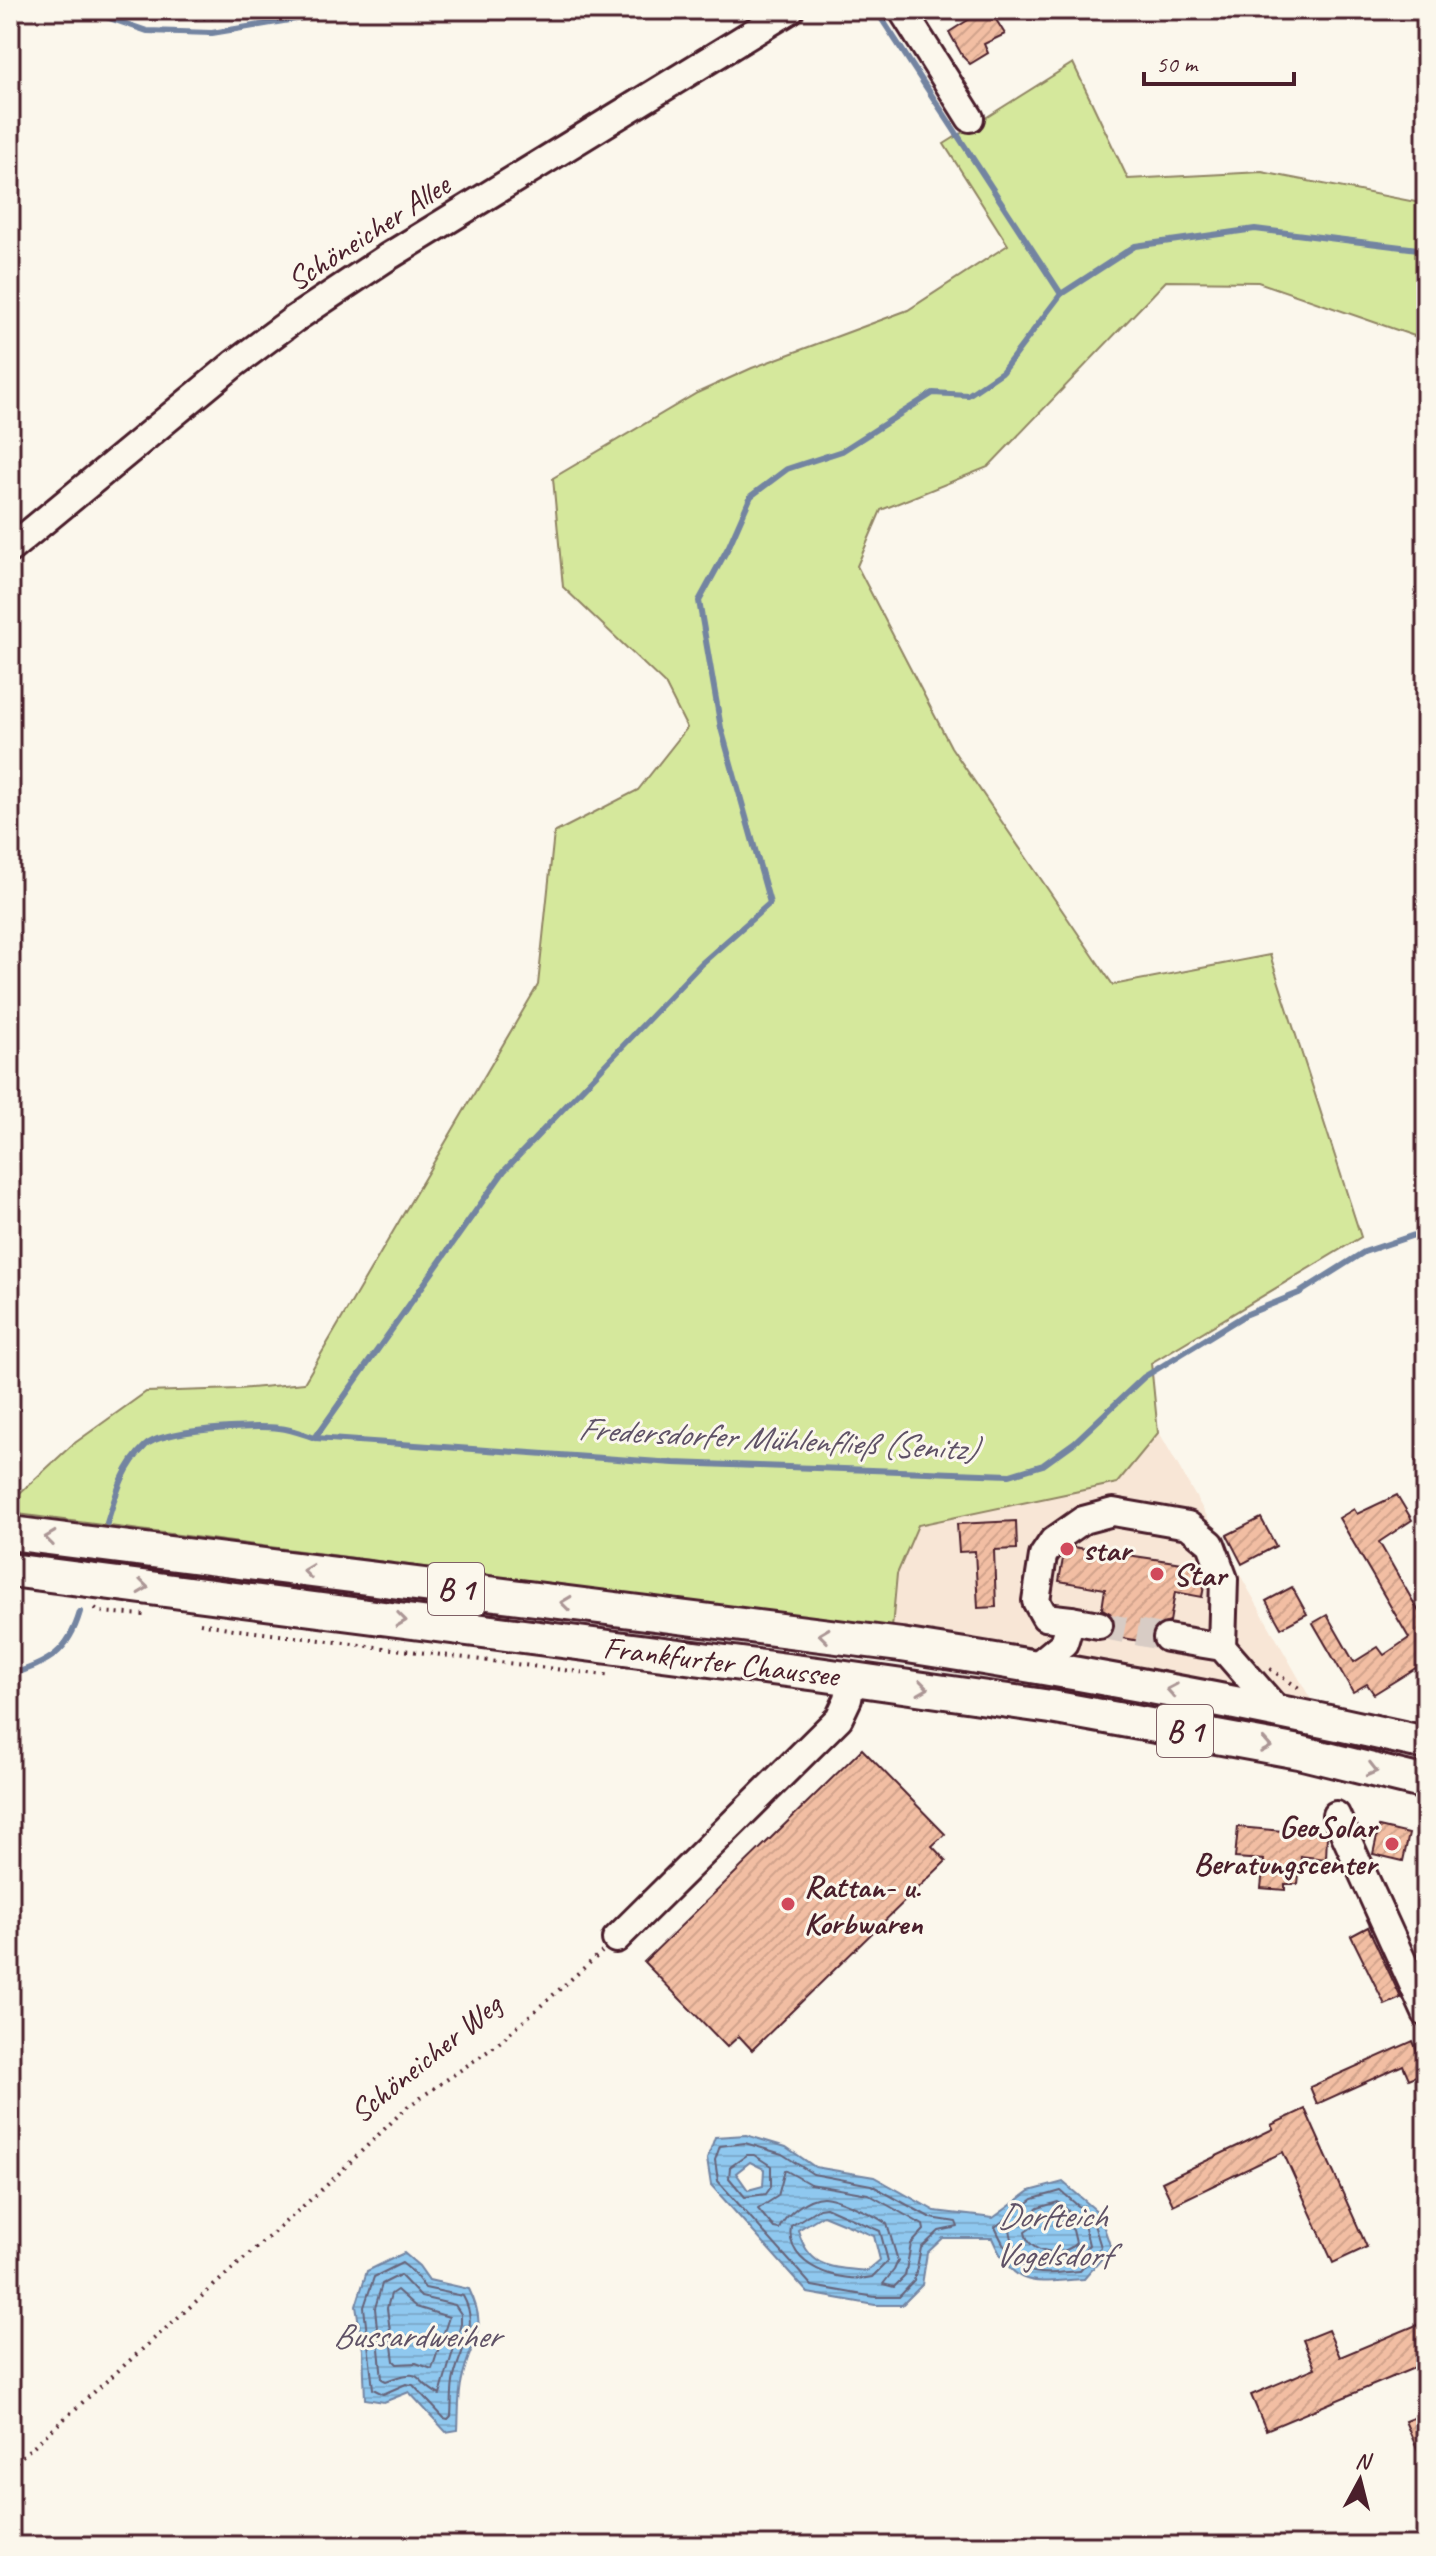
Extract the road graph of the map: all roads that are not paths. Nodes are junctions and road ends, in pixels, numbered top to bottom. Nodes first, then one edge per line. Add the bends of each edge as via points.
1 (790, 10) edge
2 (902, 10) edge
3 (970, 118) dead end
4 (10, 549) edge
5 (10, 1533) edge
6 (10, 1570) edge
7 (1071, 1620) junction
8 (1099, 1625) tunnel mouth
9 (1167, 1638) tunnel mouth
10 (1222, 1647) junction
11 (1036, 1666) junction
12 (852, 1678) junction
13 (1276, 1709) junction
14 (1426, 1743) edge
15 (1426, 1783) edge
16 (1336, 1815) dead end
17 (616, 1939) road end
18 (1426, 2013) edge

1 - 4 street, Schöneicher Allee via 293,320
2 - 3 street
11 -> 5 main road, Frankfurter Chaussee / B 1
6 -> 12 main road, Frankfurter Chaussee / B 1
7 - 8 street
7 - 10 street via 1045,1617 1036,1601 1043,1556 1053,1541 1083,1520 1113,1512 1188,1525 1211,1544 1224,1579
7 - 11 street via 1064,1643
9 - 10 street
10 - 13 street
13 -> 11 main road, Frankfurter Chaussee / B 1
12 -> 15 main road, Frankfurter Chaussee / B 1 via 1299,1752
12 - 17 street via 839,1718
13 - 14 main road, Frankfurter Chaussee / B 1
16 - 18 street

